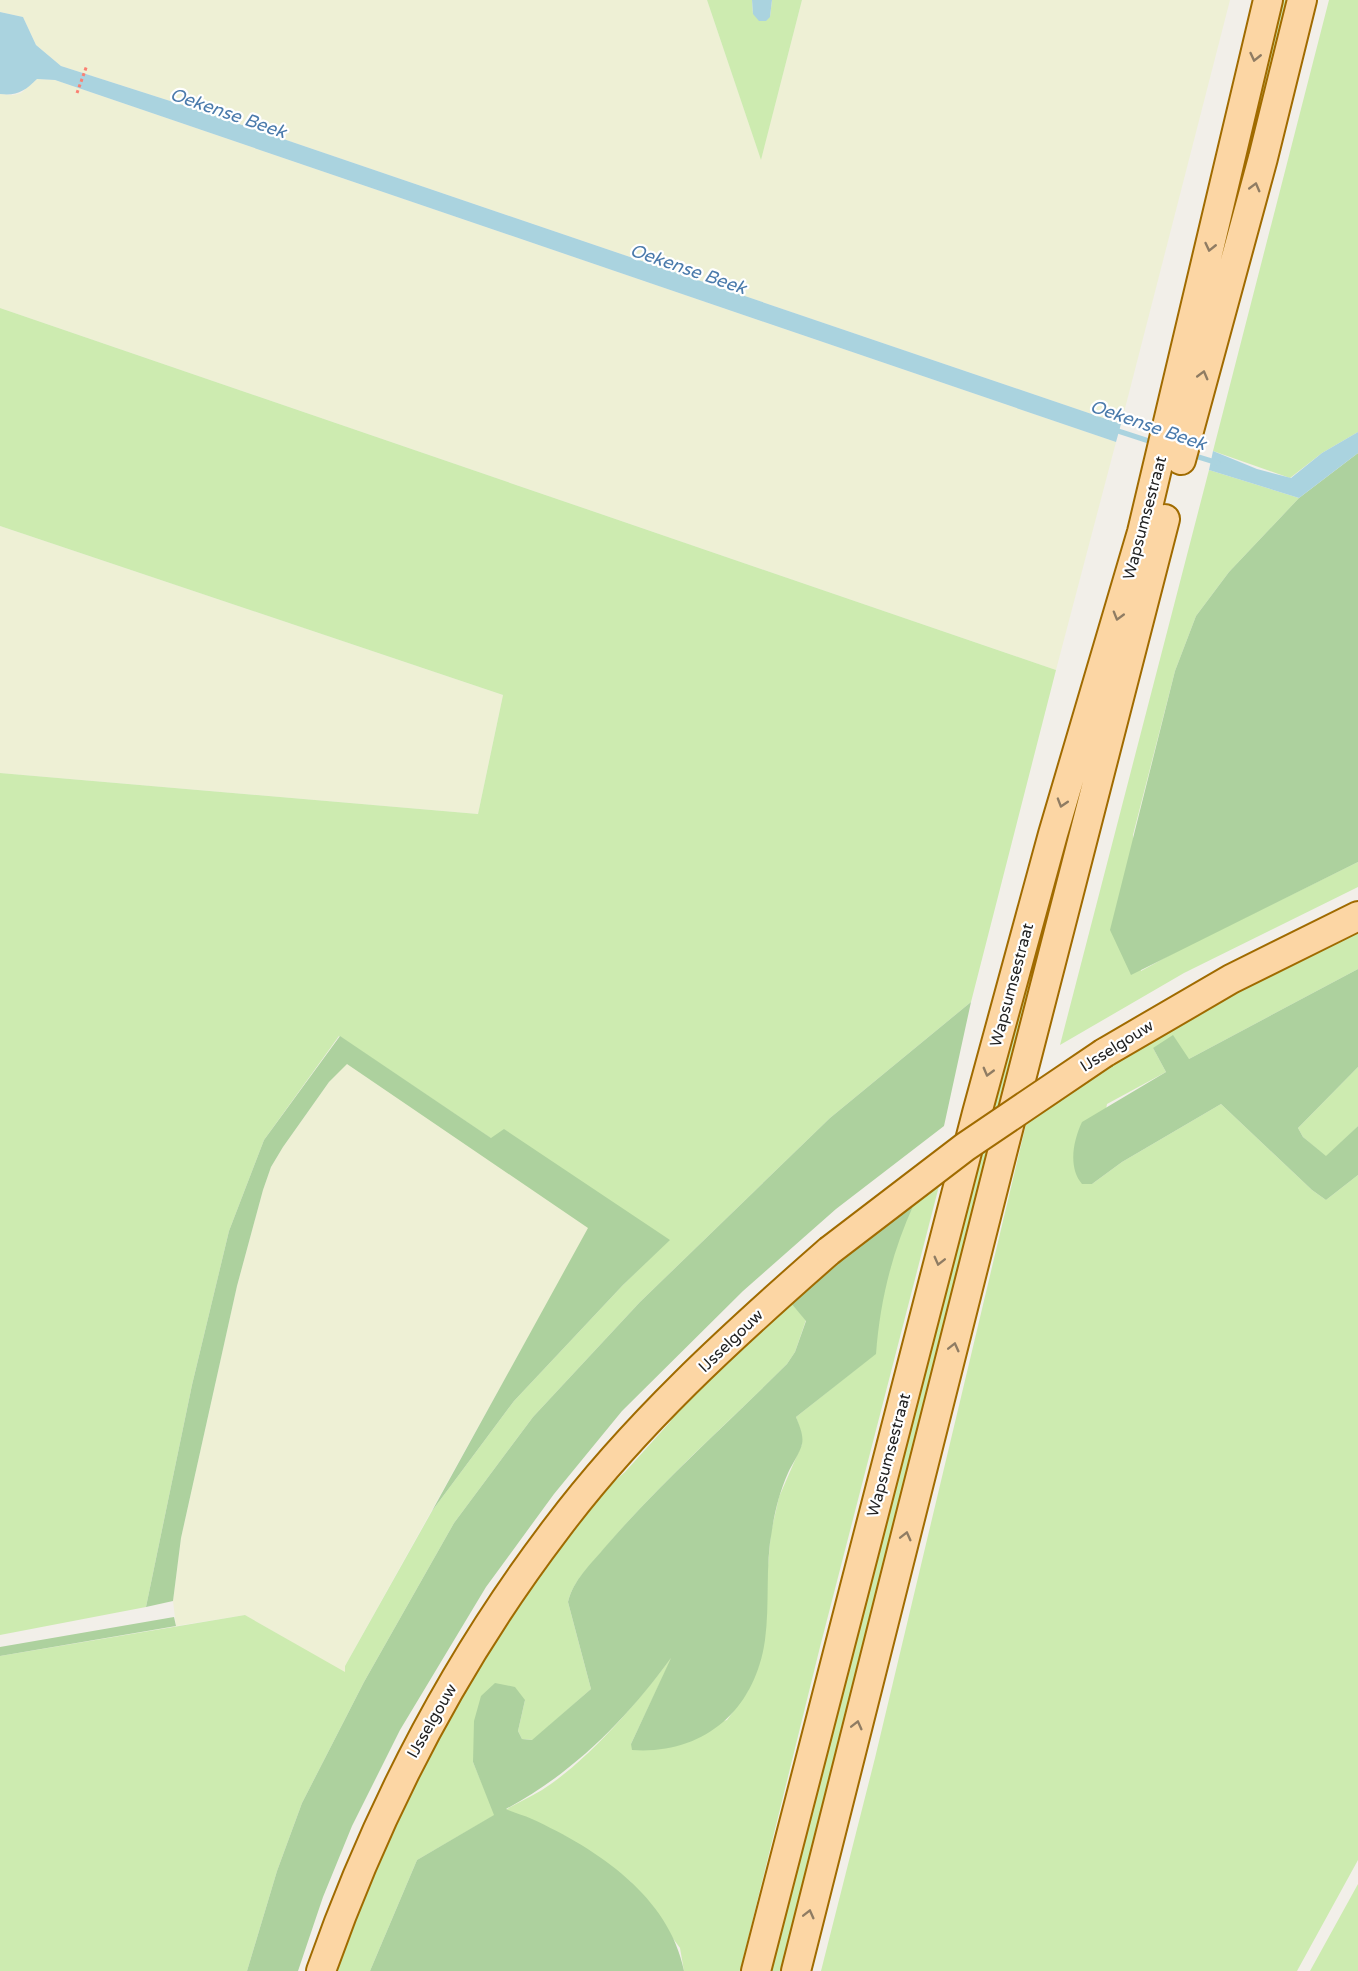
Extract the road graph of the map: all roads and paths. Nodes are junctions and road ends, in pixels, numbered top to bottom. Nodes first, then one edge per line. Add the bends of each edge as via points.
1 (1268, 0) edge
2 (1302, 0) edge
3 (87, 65) dead end
4 (77, 93) dead end
5 (1178, 429) junction
6 (1170, 460) junction
7 (1358, 916) edge
8 (321, 1971) edge
9 (756, 1971) edge
10 (796, 1971) edge

1 -> 5 main road, Wapsumsestraat
5 -> 2 main road, Wapsumsestraat via 1263,158
3 - 4 path
5 - 6 main road, Wapsumsestraat
6 -> 9 main road, Wapsumsestraat via 976,1113
10 -> 6 main road, Wapsumsestraat via 1002,1154
7 - 8 main road, IJsselgouw, bridge via 1231,979 1104,1053 965,1147 829,1251 754,1317 624,1448 557,1527 494,1616 411,1756 354,1881

